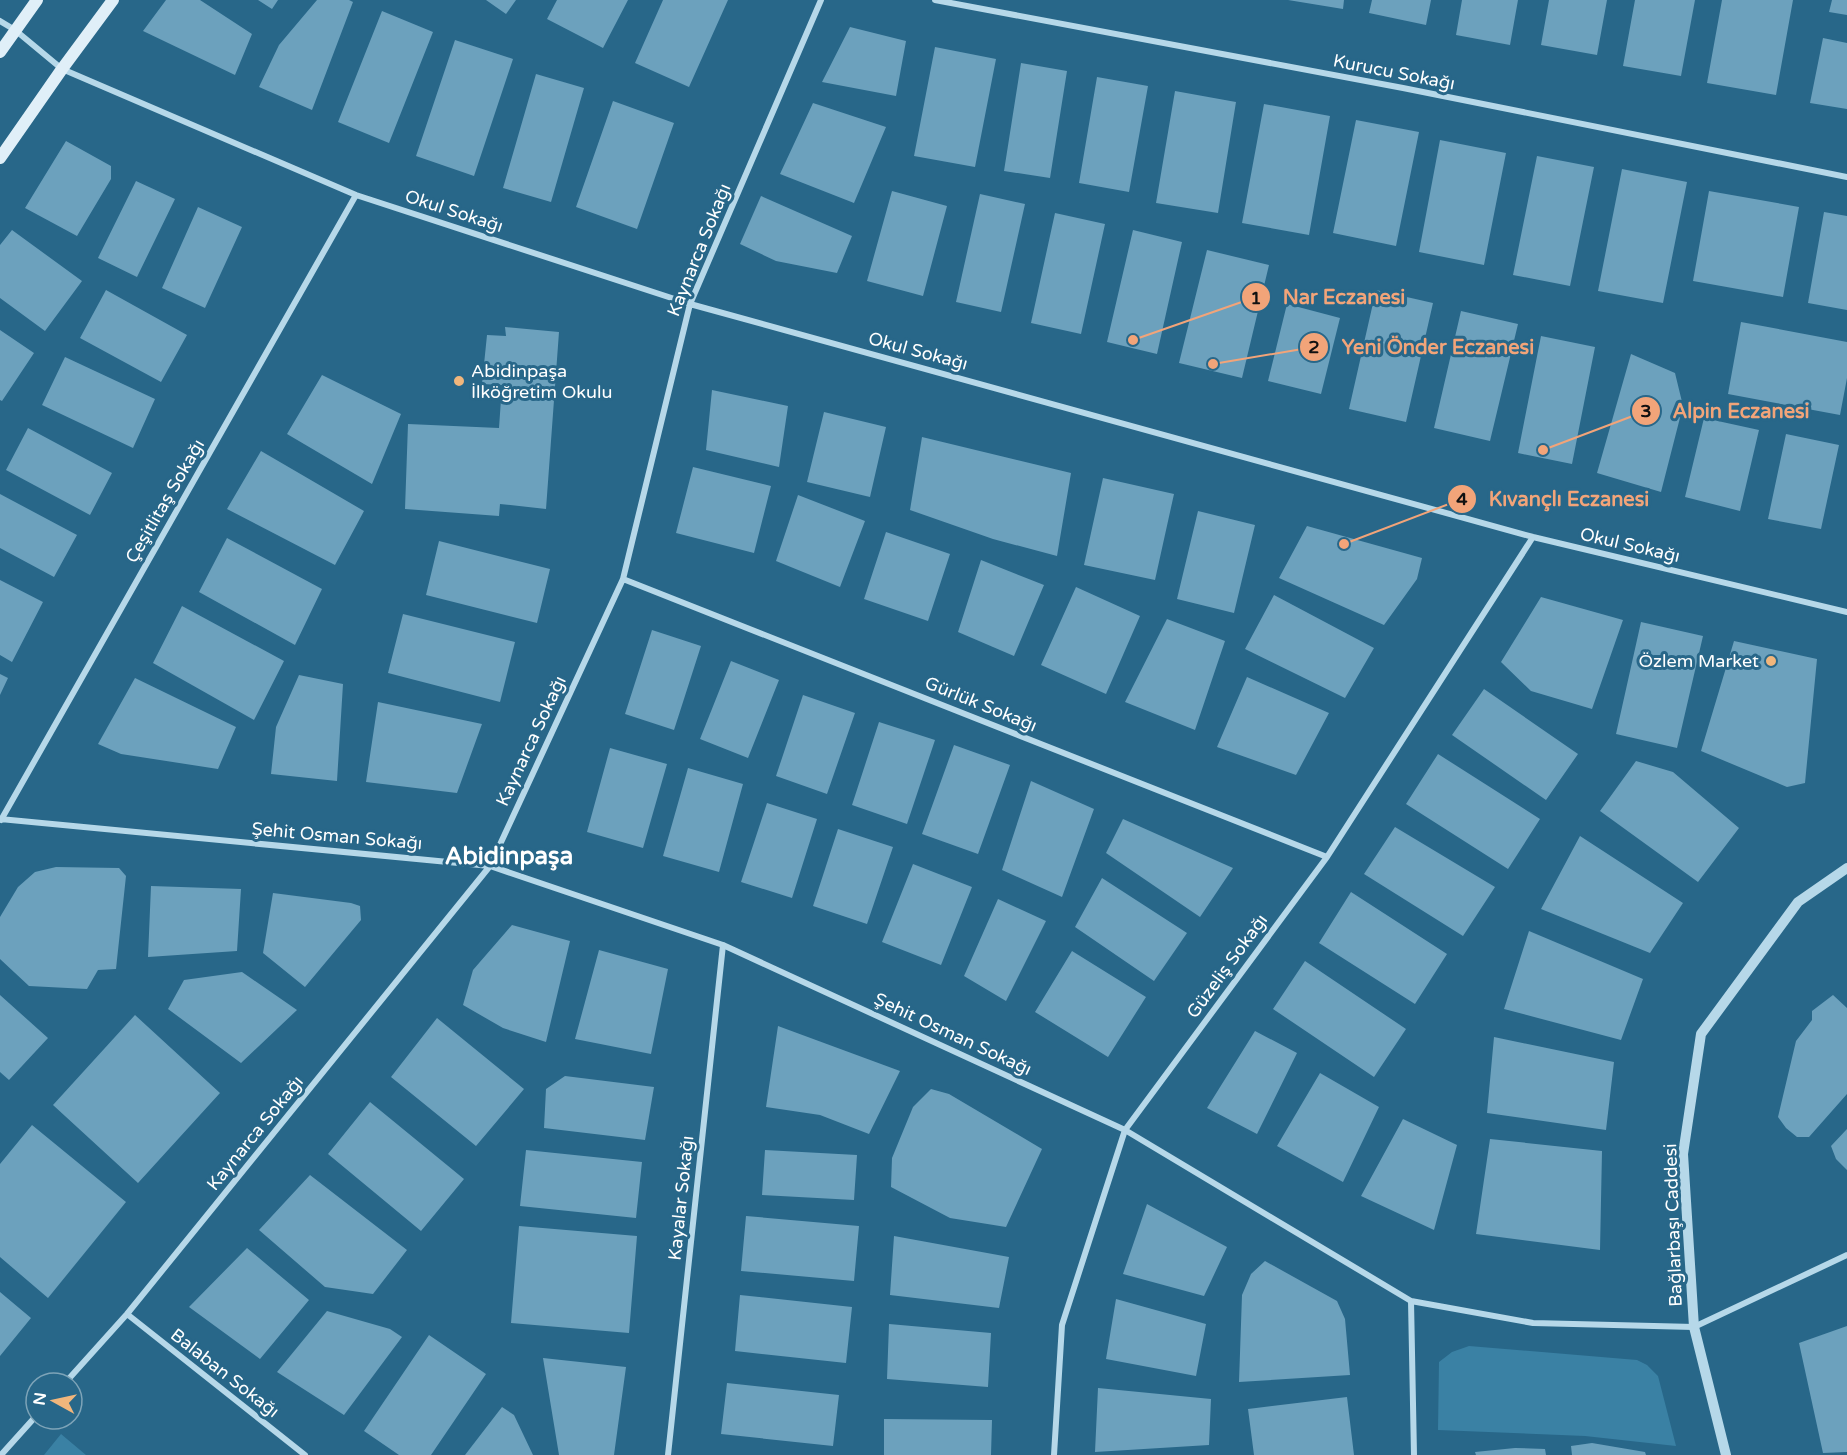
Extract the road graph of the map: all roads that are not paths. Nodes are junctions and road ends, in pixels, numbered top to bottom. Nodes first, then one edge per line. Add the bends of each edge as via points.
1 (37, 0) edge
2 (113, 0) edge
3 (821, 0) edge
4 (935, 0) edge
5 (0, 21) edge
6 (15, 30) junction
7 (0, 52) edge
8 (62, 69) junction
9 (0, 158) edge
10 (1847, 177) edge
11 (356, 195) junction
12 (690, 304) junction
13 (1533, 537) junction
14 (623, 579) junction
15 (1847, 612) edge
16 (0, 820) edge
17 (1327, 857) junction
18 (490, 866) junction
19 (1847, 868) edge
20 (723, 945) junction
21 (1125, 1130) junction
22 (1847, 1255) edge
23 (1411, 1301) junction
24 (127, 1314) junction
25 (1694, 1327) junction
26 (76, 1371) edge
27 (24, 1429) edge
28 (1, 1455) edge
29 (305, 1455) edge
30 (668, 1455) edge
31 (1054, 1455) edge
32 (1414, 1455) edge
33 (1726, 1455) edge

1 - 6 main road
2 - 8 main road
3 - 12 street, Kaynarca Sokağı
4 - 10 street, Kurucu Sokağı
5 - 6 street, Okul Sokağı
6 - 7 main road
6 - 8 street, Okul Sokağı
8 - 9 main road
8 - 11 street, Okul Sokağı
11 - 12 street, Okul Sokağı
11 - 16 street, Çeşitlitaş Sokağı
12 - 13 street, Okul Sokağı
12 - 14 street, Kaynarca Sokağı
13 - 15 street, Okul Sokağı
13 - 17 street, Güzeliş Sokağı
14 - 17 street, Gürlük Sokağı
14 - 18 street, Kaynarca Sokağı
16 - 18 street, Şehit Osman Sokağı
17 - 21 street, Güzeliş Sokağı
18 - 20 street, Şehit Osman Sokağı
18 - 24 street, Kaynarca Sokağı
19 - 25 street, Bağlarbaşı Caddesi via 1798,902 1701,1034 1683,1154
20 - 21 street, Şehit Osman Sokağı
20 - 30 street, Kayalar Sokağı
21 - 23 street, Şehit Osman Sokağı
21 - 31 street, Güzeliş Sokağı via 1062,1325
22 - 25 street, Şehit Osman Sokağı
23 - 25 street, Şehit Osman Sokağı via 1533,1323
23 - 32 street
24 - 26 street, Kaynarca Sokağı
24 - 29 street, Balaban Sokağı
25 - 33 street, Bağlarbaşı Caddesi
27 - 28 street

